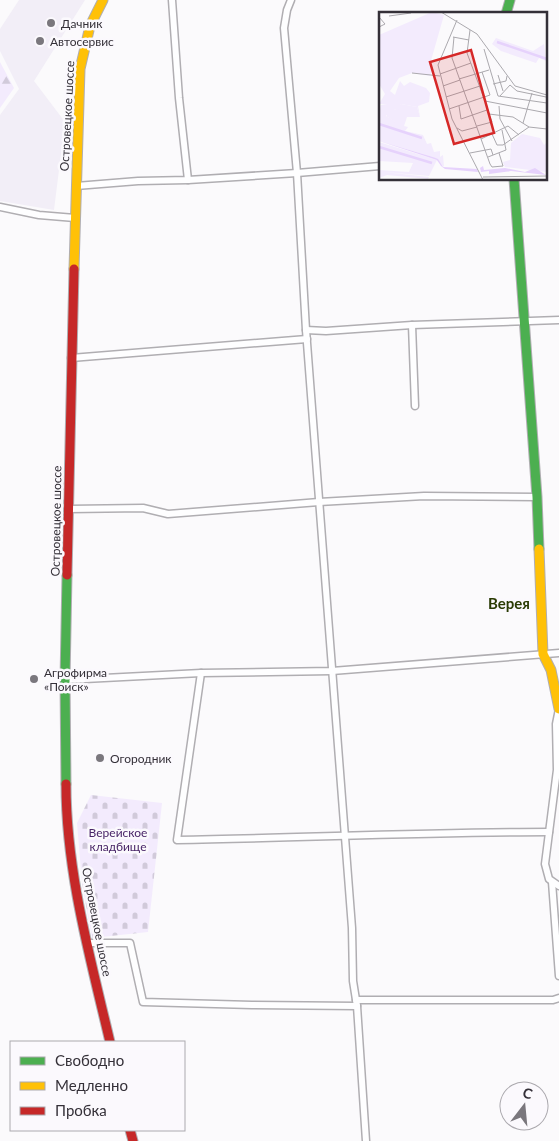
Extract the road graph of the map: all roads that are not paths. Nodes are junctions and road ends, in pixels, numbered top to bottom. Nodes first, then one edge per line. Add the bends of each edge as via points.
1 (103, 0) edge
2 (172, 0) edge
3 (291, 0) edge
4 (379, 166) edge
5 (297, 173) junction
6 (188, 180) junction
7 (514, 180) edge
8 (76, 186) junction
9 (0, 207) edge
10 (75, 218) junction
11 (559, 320) edge
12 (525, 322) junction
13 (412, 325) junction
14 (306, 330) junction
15 (306, 339) junction
16 (71, 358) junction
17 (415, 406) dead end
18 (537, 497) junction
19 (318, 502) junction
20 (69, 509) junction
21 (559, 653) edge
22 (543, 654) junction
23 (332, 671) junction
24 (201, 674) junction
25 (66, 680) junction
26 (559, 709) edge
27 (549, 832) junction
28 (345, 837) junction
29 (552, 882) junction
30 (559, 886) edge
31 (87, 943) junction
32 (559, 976) edge
33 (559, 998) edge
34 (357, 1003) junction
35 (110, 1041) edge
36 (366, 1141) edge

1 - 8 main road, Островецкое шоссе via 90,26 80,69
2 - 6 street
3 - 5 street via 284,28
4 - 5 street
5 - 6 street
5 - 14 street
6 - 8 street
7 - 12 main road
8 - 10 main road, Островецкое шоссе
9 - 10 street via 40,216
10 - 16 main road, Островецкое шоссе
11 - 12 street
12 - 13 street
12 - 18 main road
13 - 14 street
13 - 17 street
14 - 15 street
15 - 16 street
15 - 19 street
16 - 20 main road, Островецкое шоссе
18 - 19 street via 424,496
18 - 22 main road
19 - 20 street via 168,514 143,508
19 - 23 street
20 - 25 main road, Островецкое шоссе
21 - 22 street
22 - 23 street
22 - 26 main road via 551,670
23 - 24 street
23 - 28 street
24 - 25 street
24 - 28 street via 177,840
25 - 31 main road, Островецкое шоссе via 66,813 77,898
26 - 27 street via 556,724 557,770
27 - 28 street via 430,832
27 - 29 street via 544,864
28 - 34 street
29 - 30 street
29 - 32 street
31 - 34 street via 130,942 144,1002
31 - 35 main road, Островецкое шоссе
33 - 34 street
34 - 36 street

